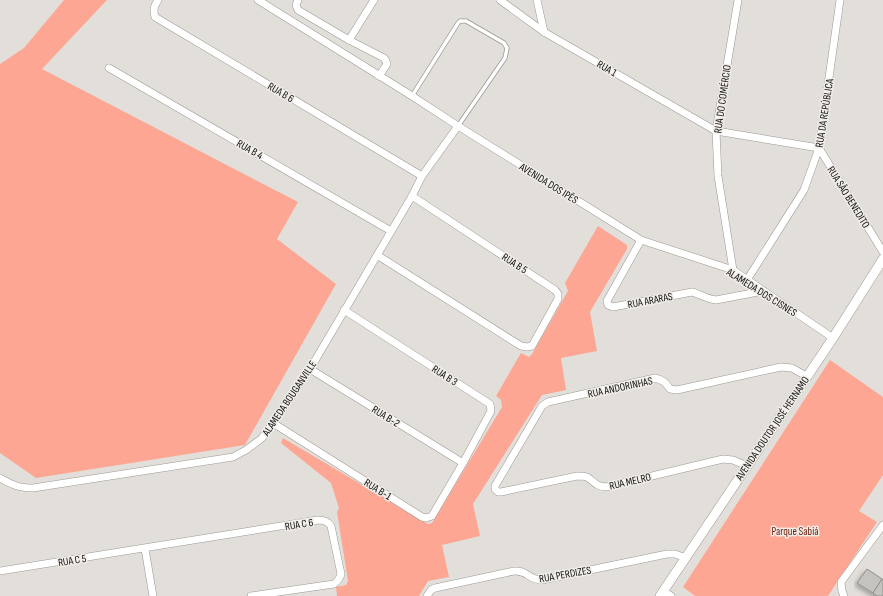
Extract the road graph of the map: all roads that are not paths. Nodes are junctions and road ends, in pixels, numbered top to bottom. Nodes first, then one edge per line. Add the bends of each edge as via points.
1 (158, 0) edge
2 (258, 0) edge
3 (298, 0) edge
4 (374, 0) edge
5 (500, 0) edge
6 (537, 0) edge
7 (738, 0) edge
8 (840, 0) edge
9 (544, 32) junction
10 (349, 40) junction
11 (109, 68) dead end
12 (379, 76) junction
13 (412, 96) junction
14 (458, 126) junction
15 (716, 131) junction
16 (819, 148) junction
17 (422, 176) junction
18 (412, 196) junction
19 (391, 231) junction
20 (641, 240) junction
21 (883, 252) edge
22 (377, 255) junction
23 (883, 259) edge
24 (733, 270) junction
25 (747, 280) junction
26 (763, 291) junction
27 (344, 310) junction
28 (833, 338) junction
29 (310, 369) junction
30 (806, 376) junction
31 (273, 423) junction
32 (463, 463) junction
33 (746, 466) junction
34 (0, 478) edge
35 (495, 486) joint
36 (883, 525) edge
37 (144, 549) junction
38 (686, 558) junction
39 (0, 571) edge
40 (665, 594) edge
41 (153, 596) edge
42 (251, 596) edge
43 (427, 596) edge
44 (844, 596) edge

1 - 17 street, RUA B 6 via 154,7 155,17
2 - 12 street
3 - 10 street via 298,10
4 - 10 street
5 - 9 street, RUA 1
6 - 9 street
7 - 15 street, RUA DO COMÉRCIO
8 - 16 street, RUA DA REPÚBLICA
9 - 15 street, RUA 1
10 - 12 street via 384,58 386,65
11 - 19 street, RUA B 4
12 - 13 street
13 - 14 street
13 - 14 lane via 460,21 504,43 507,48 505,58
14 - 17 street, ALAMEDA BOUGANVILLE
14 - 20 street, AVENIDA DOS IPÊS
15 - 16 street
15 - 24 street, RUA DO COMÉRCIO via 718,176
16 - 21 street, RUA SÃO BENEDITO
16 - 25 street, RUA DA REPÚBLICA via 804,190
17 - 18 street, ALAMEDA BOUGANVILLE
18 - 19 street, ALAMEDA BOUGANVILLE
18 - 22 street, RUA B 5 via 555,290 558,299 532,346 521,346
19 - 22 street, ALAMEDA BOUGANVILLE
20 - 24 street, ALAMEDA DOS CISNES
20 - 26 street, RUA ARARAS via 607,301 608,305 613,307 692,292 716,300
22 - 27 street, ALAMEDA BOUGANVILLE
23 - 28 street, AVENIDA DOUTOR JOSÉ HERNAMO
24 - 25 street, ALAMEDA DOS CISNES
25 - 26 street, ALAMEDA DOS CISNES
26 - 28 street, ALAMEDA DOS CISNES
27 - 29 street, ALAMEDA BOUGANVILLE
27 - 32 street, RUA B 3 via 490,404 491,411
28 - 30 street, AVENIDA DOUTOR JOSÉ HERNAMO
29 - 31 street, ALAMEDA BOUGANVILLE
29 - 32 street, RUA B-2
30 - 33 street, AVENIDA DOUTOR JOSÉ HERNAMO
30 - 35 street, RUA ANDORINHAS via 792,368 781,367 678,390 670,390 664,382 655,378 548,402 542,406
31 - 32 street, RUA B-1 via 426,518 432,516
31 - 34 street, ALAMEDA BOUGANVILLE via 262,438 233,457 33,488 14,486
33 - 35 street, RUA MELRO via 723,459 606,487 582,476 501,492 498,492
33 - 38 street, AVENIDA DOUTOR JOSÉ HERNAMO
36 - 44 street via 841,582
37 - 39 street, RUA C 5
37 - 41 street
37 - 42 street, RUA C 6 via 318,520 328,522 341,574 338,581 334,584
38 - 40 street, AVENIDA DOUTOR JOSÉ HERNAMO
38 - 43 street, RUA PERDIZES via 666,554 542,580 514,571 435,588

